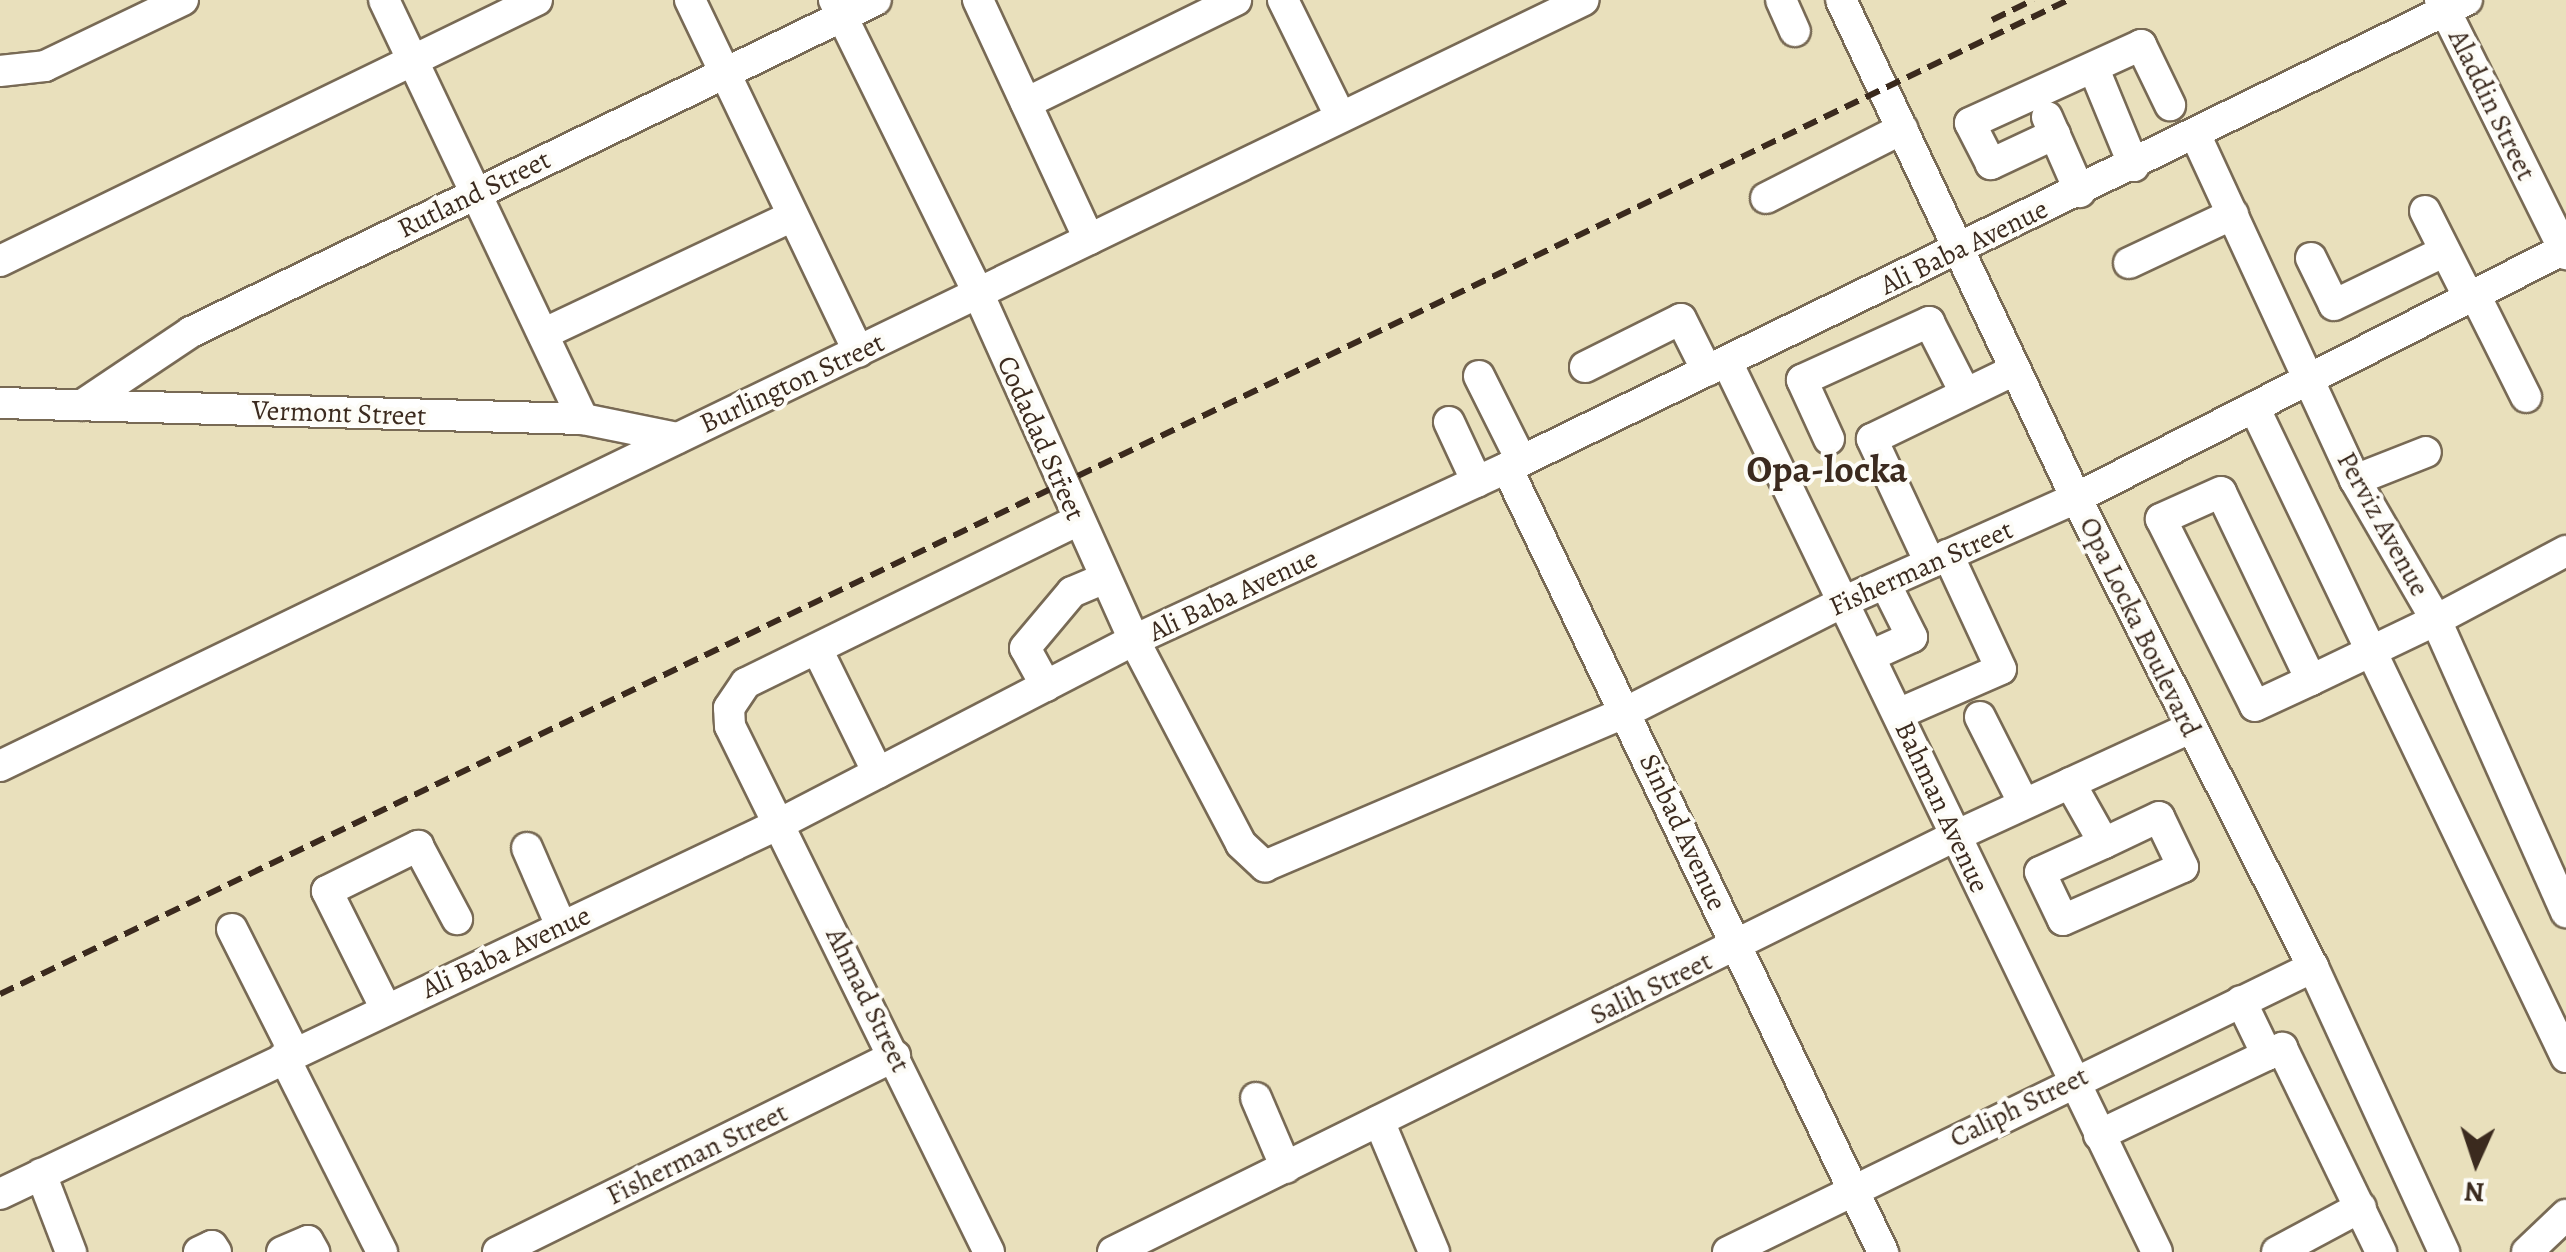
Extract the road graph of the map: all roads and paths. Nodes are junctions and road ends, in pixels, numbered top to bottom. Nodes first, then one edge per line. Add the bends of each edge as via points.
1 (183, 0) edge
2 (384, 0) edge
3 (537, 0) edge
4 (690, 0) edge
5 (876, 0) edge
6 (978, 0) edge
7 (1236, 0) edge
8 (1283, 0) edge
9 (1584, 0) edge
10 (1840, 0) edge
11 (1784, 1) edge
12 (2451, 4) edge
13 (837, 8) edge
14 (1795, 31) dead end
15 (413, 62) junction
16 (2094, 68) junction
17 (0, 71) edge
18 (725, 73) junction
19 (2038, 96) junction
20 (1026, 103) junction
21 (2170, 106) dead end
22 (1340, 116) junction
23 (1902, 130) junction
24 (2055, 134) junction
25 (2196, 136) junction
26 (2134, 166) junction
27 (2080, 192) junction
28 (476, 193) junction
29 (1766, 198) dead end
30 (2425, 210) dead end
31 (2233, 214) junction
32 (794, 216) junction
33 (1089, 239) junction
34 (1958, 250) junction
35 (2445, 250) junction
36 (2565, 251) edge
37 (2311, 258) dead end
38 (0, 261) edge
39 (2129, 263) dead end
40 (1887, 284) junction
41 (979, 295) junction
42 (2472, 296) junction
43 (1908, 332) junction
44 (543, 334) junction
45 (858, 352) junction
46 (1584, 367) dead end
47 (1717, 367) junction
48 (2015, 370) junction
49 (1479, 376) dead end
50 (2310, 379) junction
51 (1959, 380) dead end
52 (2526, 397) dead end
53 (0, 403) edge
54 (82, 405) junction
55 (2254, 407) junction
56 (583, 419) junction
57 (1448, 422) dead end
58 (677, 438) junction
59 (1829, 438) dead end
60 (2426, 452) dead end
61 (1514, 464) junction
62 (2355, 480) junction
63 (1477, 482) junction
64 (2076, 498) junction
65 (1077, 521) junction
66 (2566, 551) edge
67 (1939, 559) junction
68 (1105, 578) junction
69 (1885, 583) junction
70 (1845, 601) junction
71 (2436, 620) junction
72 (1134, 640) junction
73 (816, 649) junction
74 (2367, 652) junction
75 (1870, 656) junction
76 (2311, 680) junction
77 (1046, 686) junction
78 (1628, 711) junction
79 (1898, 714) junction
80 (1980, 717) dead end
81 (2190, 728) junction
82 (0, 766) edge
83 (878, 773) junction
84 (2070, 783) junction
85 (2024, 804) junction
86 (781, 823) junction
87 (1955, 836) junction
88 (2104, 843) dead end
89 (527, 848) dead end
90 (2553, 852) edge
91 (1265, 866) joint
92 (2566, 912) edge
93 (457, 919) dead end
94 (562, 926) junction
95 (232, 929) dead end
96 (1736, 946) junction
97 (2314, 967) junction
98 (2242, 1001) junction
99 (386, 1008) junction
100 (289, 1054) junction
101 (2267, 1055) junction
102 (895, 1056) junction
103 (2566, 1057) edge
104 (2073, 1081) junction
105 (1256, 1098) dead end
106 (1380, 1122) junction
107 (2099, 1135) junction
108 (1286, 1168) junction
109 (42, 1174) junction
110 (1852, 1188) junction
111 (0, 1194) edge
112 (2361, 1207) junction
113 (2566, 1215) edge
114 (71, 1252) edge
115 (199, 1252) edge
116 (216, 1252) edge
117 (282, 1252) edge
118 (314, 1252) edge
119 (382, 1252) edge
120 (498, 1252) edge
121 (989, 1252) edge
122 (1113, 1252) edge
123 (1434, 1252) edge
124 (1728, 1252) edge
125 (1883, 1252) edge
126 (2156, 1252) edge
127 (2276, 1252) edge
128 (2382, 1252) edge
129 (2444, 1252) edge
130 (2527, 1252) edge

1 - 17 street via 45,66
2 - 15 street
3 - 15 street
4 - 18 street
5 - 13 street, Rutland Street
6 - 20 street
7 - 20 street
8 - 22 street
9 - 22 street, Burlington Street
10 - 23 street, Opa Locka Boulevard
11 - 14 street
12 - 25 street, Ali Baba Avenue
12 - 36 street, Aladdin Street
13 - 18 street, Rutland Street
13 - 41 street, Codadad Street
15 - 28 street
15 - 38 street
16 - 19 street
16 - 21 street via 2141,45
16 - 26 street
18 - 28 street, Rutland Street
18 - 32 street
19 - 24 street
19 - 24 street via 1970,123 1991,164
20 - 33 street
22 - 33 street, Burlington Street
23 - 29 street
23 - 34 street, Opa Locka Boulevard
24 - 27 street
25 - 26 street, Ali Baba Avenue
25 - 31 street, Perviz Avenue
26 - 27 street, Ali Baba Avenue
27 - 34 street, Ali Baba Avenue
28 - 44 street
28 - 54 street, Rutland Street via 191,332
30 - 35 street
31 - 39 street
31 - 50 street, Perviz Avenue
32 - 44 street
32 - 45 street
33 - 41 street, Burlington Street
34 - 40 street, Ali Baba Avenue
34 - 48 street, Opa Locka Boulevard
35 - 37 street via 2334,305
35 - 42 street
36 - 42 street, Fisherman Street
40 - 43 street
40 - 47 street, Ali Baba Avenue
41 - 45 street, Burlington Street
41 - 65 street, Codadad Street
42 - 50 street, Fisherman Street
42 - 52 street
43 - 51 street via 1928,322
43 - 59 street via 1802,380
44 - 56 street
45 - 58 street, Burlington Street
46 - 47 street, Bahman Avenue via 1680,319
47 - 61 street, Ali Baba Avenue
47 - 70 street, Bahman Avenue
48 - 64 street, Opa Locka Boulevard
48 - 67 street via 1872,439
49 - 61 street, Sinbad Avenue
50 - 55 street, Fisherman Street
50 - 62 street, Perviz Avenue
53 - 54 street, Vermont Street
54 - 56 street, Vermont Street
55 - 64 street, Fisherman Street
55 - 74 street
56 - 58 street, Vermont Street
57 - 63 street
58 - 82 street, Burlington Street
60 - 62 street
61 - 63 street, Ali Baba Avenue
61 - 78 street, Sinbad Avenue
62 - 71 street, Perviz Avenue
63 - 72 street, Ali Baba Avenue
64 - 67 street, Fisherman Street
64 - 81 street, Opa Locka Boulevard
65 - 68 street, Codadad Street
65 - 73 street
66 - 71 street
67 - 69 street, Fisherman Street
67 - 79 street via 2001,669
68 - 72 street, Codadad Street
68 - 77 street via 1072,592 1025,648
69 - 70 street, Fisherman Street
69 - 75 street via 1912,637
70 - 75 street, Bahman Avenue
70 - 78 street, Fisherman Street
71 - 74 street
71 - 90 street, Perviz Avenue
72 - 77 street, Ali Baba Avenue
72 - 91 street, Codadad Street via 1241,844
73 - 83 street
73 - 86 street, Ahmad Street via 737,691 730,726
74 - 76 street
74 - 103 street
75 - 79 street, Bahman Avenue
76 - 76 street via 2255,706 2161,519 2221,492
77 - 83 street, Ali Baba Avenue
78 - 91 street, Fisherman Street
78 - 96 street, Sinbad Avenue
79 - 87 street, Bahman Avenue
80 - 85 street
81 - 84 street, Salih Street
81 - 97 street, Opa Locka Boulevard
83 - 86 street, Ali Baba Avenue
84 - 85 street, Salih Street
84 - 88 street
85 - 87 street, Salih Street
86 - 94 street, Ali Baba Avenue
86 - 102 street, Ahmad Street
87 - 96 street, Salih Street
87 - 104 street, Bahman Avenue
89 - 94 street
90 - 92 street, Perviz Avenue
93 - 99 street via 418,846 327,891
94 - 99 street, Ali Baba Avenue
95 - 100 street
96 - 106 street, Salih Street
96 - 110 street, Sinbad Avenue
97 - 98 street, Caliph Street
97 - 129 street, Opa Locka Boulevard
98 - 101 street
98 - 104 street, Caliph Street
99 - 100 street, Ali Baba Avenue
100 - 109 street, Ali Baba Avenue
100 - 119 street
101 - 107 street
101 - 112 street via 2282,1048
102 - 120 street, Fisherman Street
102 - 121 street, Ahmad Street
104 - 107 street, Bahman Avenue
104 - 110 street, Caliph Street
105 - 108 street
106 - 108 street, Salih Street
106 - 123 street
107 - 126 street, Bahman Avenue
108 - 122 street, Salih Street
109 - 111 street, Ali Baba Avenue
109 - 114 street
110 - 124 street, Caliph Street
110 - 125 street, Sinbad Avenue
112 - 127 street
112 - 128 street
113 - 130 street
115 - 116 street via 212,1246
117 - 118 street via 308,1241

